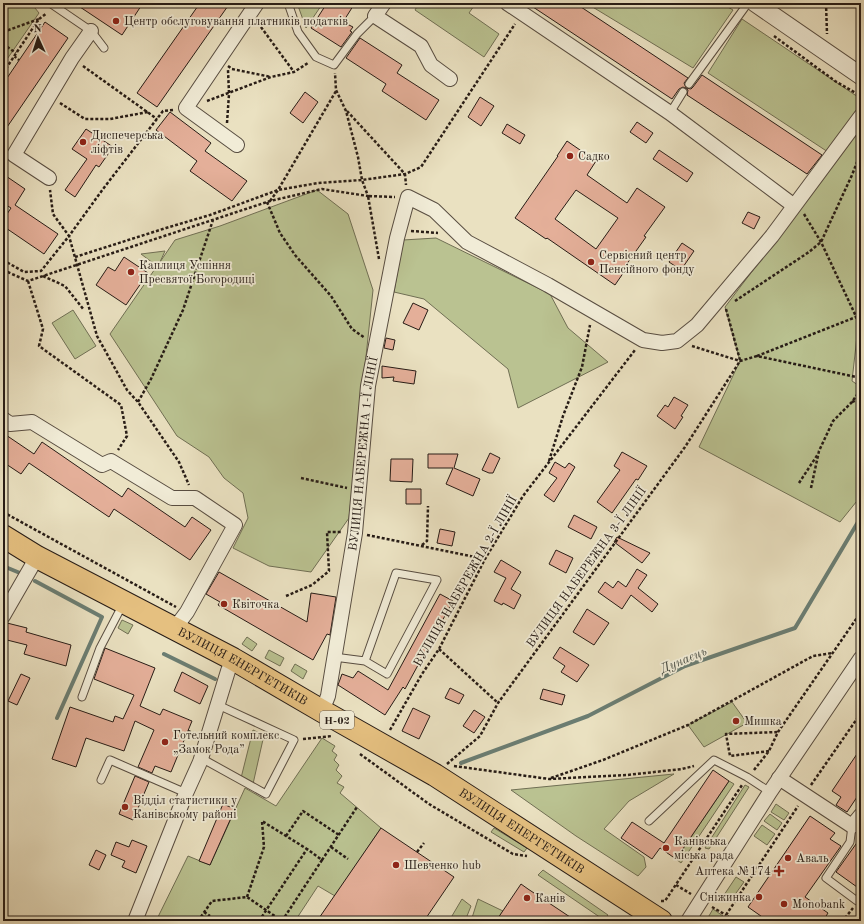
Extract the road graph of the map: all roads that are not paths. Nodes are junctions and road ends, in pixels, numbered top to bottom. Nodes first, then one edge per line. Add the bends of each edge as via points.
1 (50, 3) edge
2 (288, 3) edge
3 (384, 3) edge
4 (507, 3) edge
5 (748, 3) edge
6 (748, 7) edge
7 (254, 8) edge
8 (375, 16) junction
9 (91, 31) junction
10 (104, 48) dead end
11 (861, 76) edge
12 (450, 79) dead end
13 (689, 84) dead end
14 (684, 92) dead end
15 (670, 113) junction
16 (861, 116) edge
17 (237, 145) dead end
18 (49, 178) road end
19 (795, 203) junction
20 (3, 419) edge
21 (3, 536) edge
22 (37, 557) junction
23 (124, 602) junction
24 (4, 613) edge
25 (175, 628) junction
26 (334, 657) junction
27 (861, 658) edge
28 (233, 659) junction
29 (365, 661) junction
30 (82, 697) dead end
31 (218, 705) junction
32 (322, 711) junction
33 (201, 758) junction
34 (779, 778) junction
35 (101, 780) dead end
36 (770, 792) junction
37 (186, 793) junction
38 (861, 815) edge
39 (649, 821) dead end
40 (852, 826) junction
41 (859, 898) edge
42 (135, 921) edge
43 (661, 921) edge
44 (688, 921) edge

1 - 9 lane
2 - 8 lane via 298,32 316,57 334,65 357,34
3 - 8 street
4 - 15 street
5 - 6 lane
6 - 11 street
6 - 13 lane
7 - 17 street via 228,45 223,63 186,108
8 - 12 street via 421,46 432,66
9 - 10 lane
9 - 18 street via 14,155
14 - 15 lane
15 - 19 street
16 - 19 street
19 - 26 street, ВУЛИЦЯ НАБЕРЕЖНА 1-Ї ЛІНІЇ via 722,302 677,341 662,343 643,340 467,242 434,210 408,197 397,238 368,386 355,533
20 - 25 street via 10,424 32,422 102,466 111,461 172,498 195,498 235,524
21 - 22 main road, ВУЛИЦЯ ЕНЕРГЕТИКІВ / Н-02
22 - 23 main road, ВУЛИЦЯ ЕНЕРГЕТИКІВ / Н-02
22 - 24 street
23 - 25 main road, ВУЛИЦЯ ЕНЕРГЕТИКІВ / Н-02
23 - 30 lane via 100,648
25 - 28 main road, ВУЛИЦЯ ЕНЕРГЕТИКІВ / Н-02
26 - 29 lane
26 - 32 street, ВУЛИЦЯ НАБЕРЕЖНА 1-Ї ЛІНІЇ via 328,696
27 - 34 street
28 - 31 street
28 - 32 main road, ВУЛИЦЯ ЕНЕРГЕТИКІВ / Н-02
29 - 29 lane via 396,573 437,580 387,674
31 - 33 street
31 - 33 lane via 294,740 266,794
32 - 43 main road, ВУЛИЦЯ ЕНЕРГЕТИКІВ / Н-02 via 435,775
33 - 37 street
34 - 36 street
34 - 40 street
35 - 37 lane via 110,760
36 - 39 lane via 714,760
36 - 44 street
37 - 42 street
38 - 40 street
40 - 41 lane via 850,842 826,878

